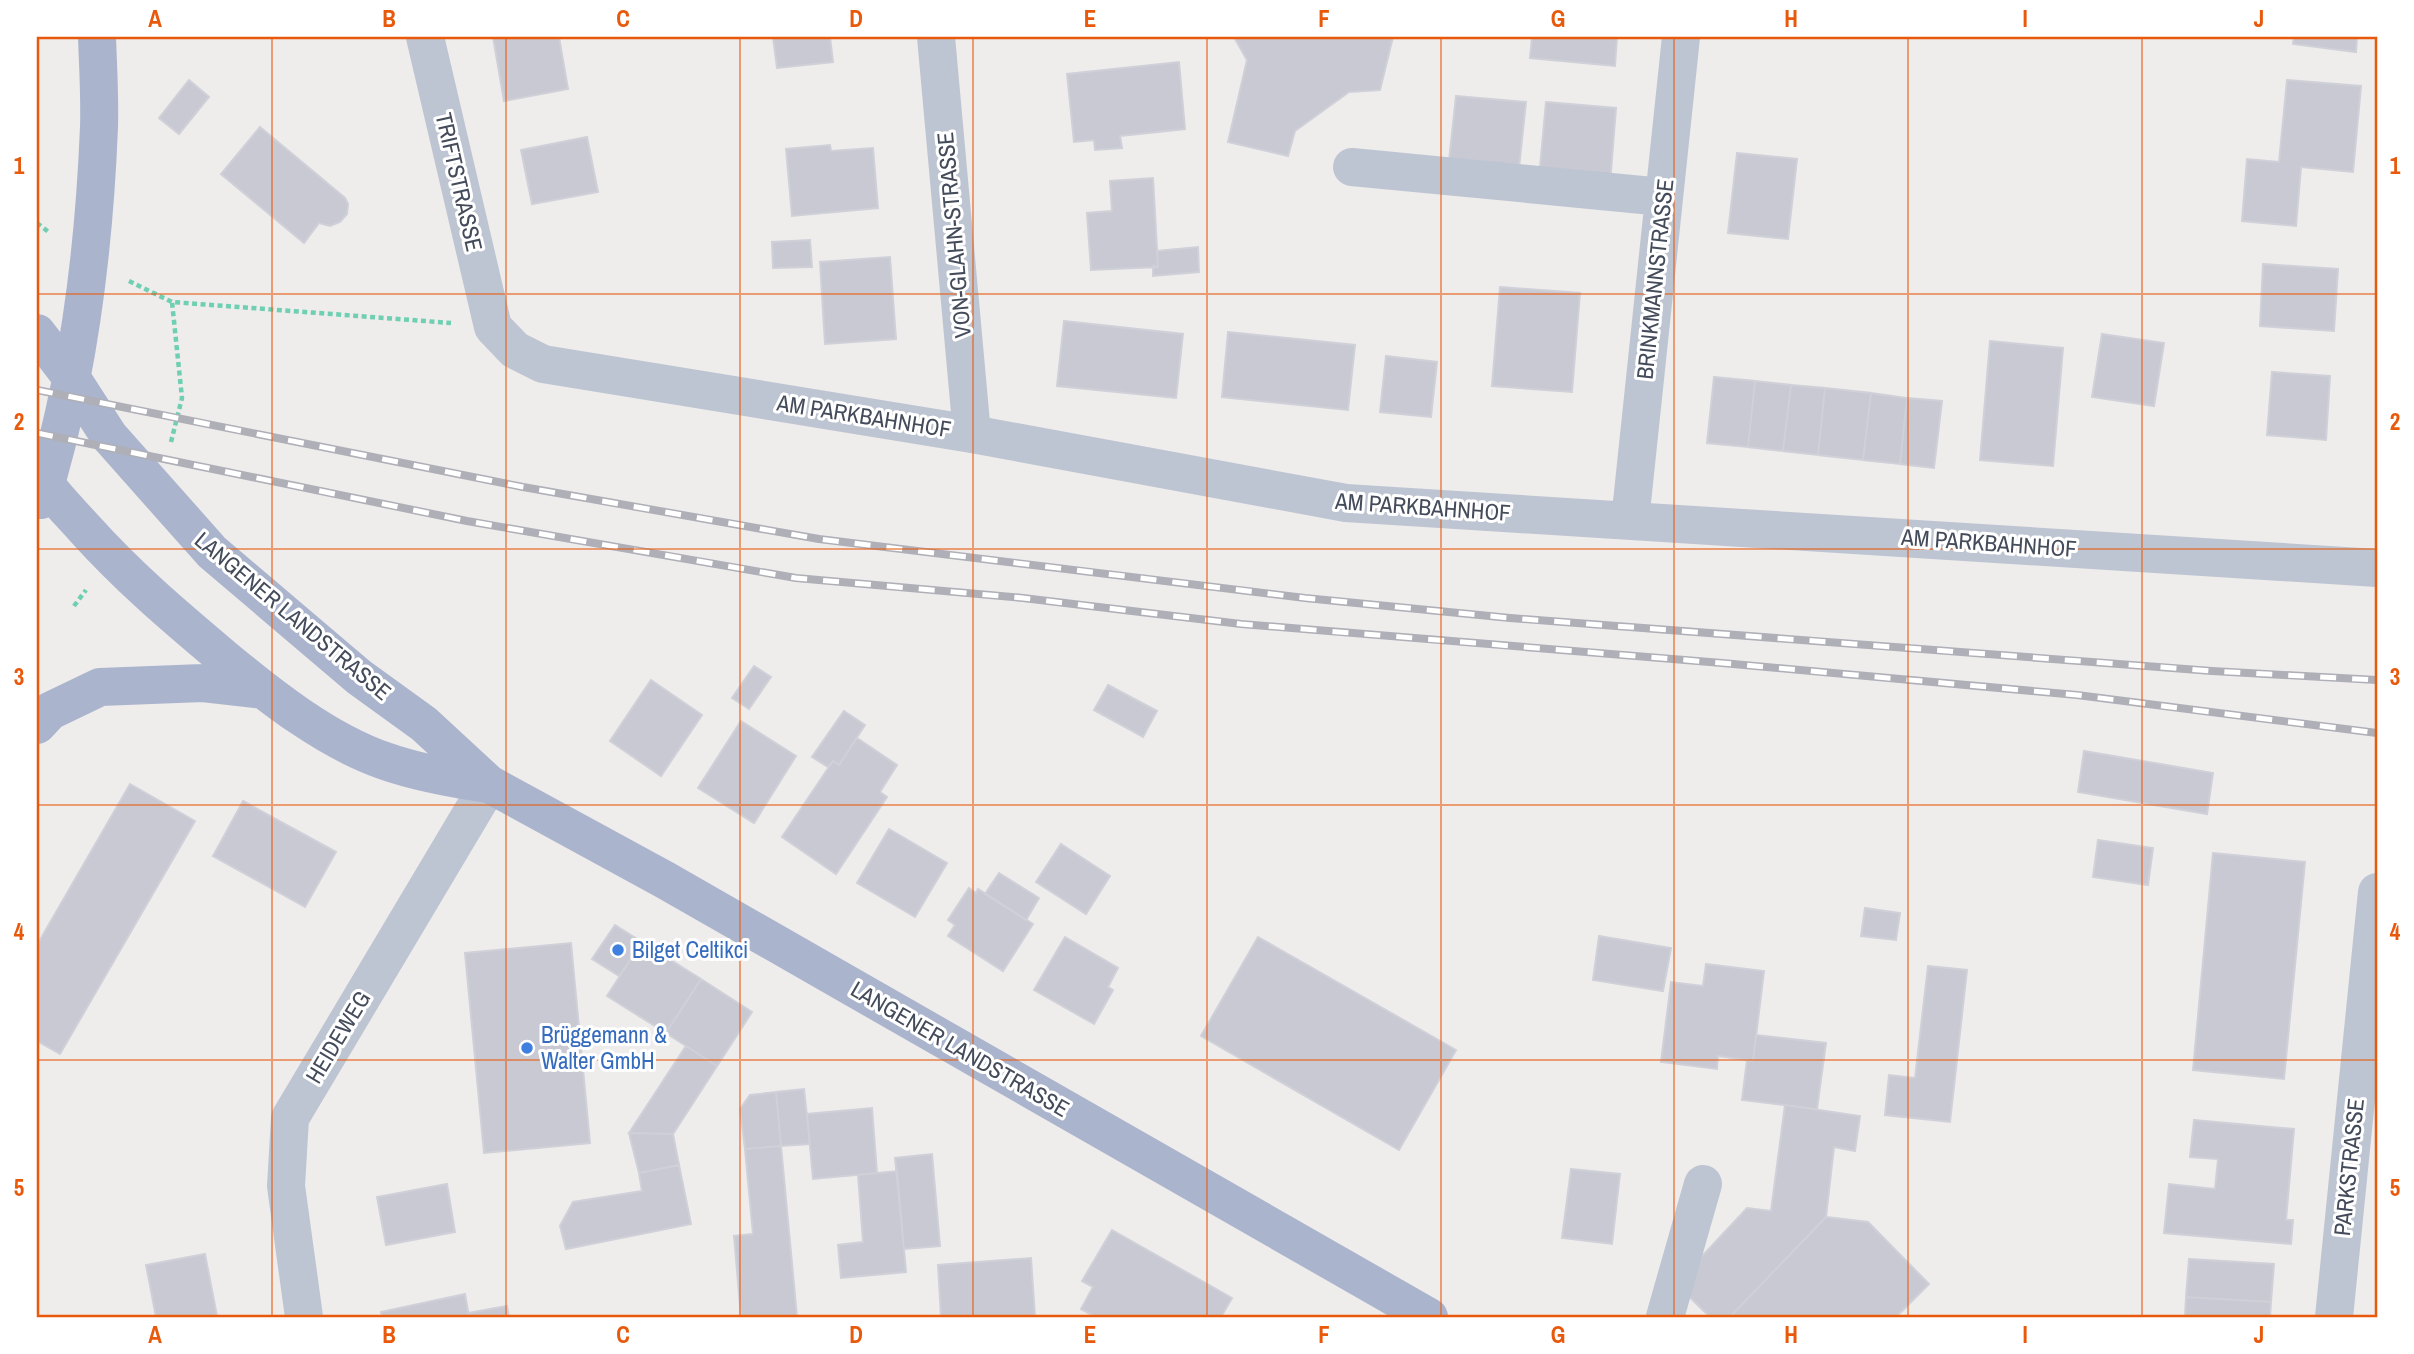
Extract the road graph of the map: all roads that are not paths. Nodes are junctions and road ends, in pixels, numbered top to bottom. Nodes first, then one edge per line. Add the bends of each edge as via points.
1 (97, 37) edge
2 (425, 37) edge
3 (936, 37) edge
4 (1681, 37) edge
5 (1352, 167) dead end
6 (1663, 197) junction
7 (493, 327) joint
8 (37, 333) edge
9 (71, 377) junction
10 (972, 434) junction
11 (40, 489) edge
12 (1630, 521) junction
13 (2377, 568) edge
14 (264, 690) junction
15 (37, 725) edge
16 (489, 785) junction
17 (2377, 892) edge
18 (1703, 1184) dead end
19 (304, 1317) edge
20 (1429, 1317) edge
21 (1665, 1317) edge
22 (2334, 1317) edge

1 - 9 main road via 99,125 90,262
2 - 7 street, TRIFTSTRASSE
3 - 10 street, VON-GLAHN-STRASSE
4 - 6 street, BRINKMANNSTRASSE
5 - 6 street
6 - 12 street, BRINKMANNSTRASSE
7 - 10 street, AM PARKBAHNHOF via 514,350 543,364
8 - 9 main road, LANGENER LANDSTRASSE
9 - 11 main road
9 - 16 main road, LANGENER LANDSTRASSE via 108,436 212,552 359,677 424,724
10 - 12 street, AM PARKBAHNHOF via 1346,503
11 - 14 main road, LANGENER LANDSTRASSE via 154,600
12 - 13 street, AM PARKBAHNHOF
14 - 15 main road via 203,683 100,687 50,711
14 - 16 main road, LANGENER LANDSTRASSE via 332,735 383,761
16 - 19 street, HEIDEWEG via 290,1118 286,1186
16 - 20 main road, LANGENER LANDSTRASSE via 688,893
17 - 22 street, PARKSTRASSE
18 - 21 street

